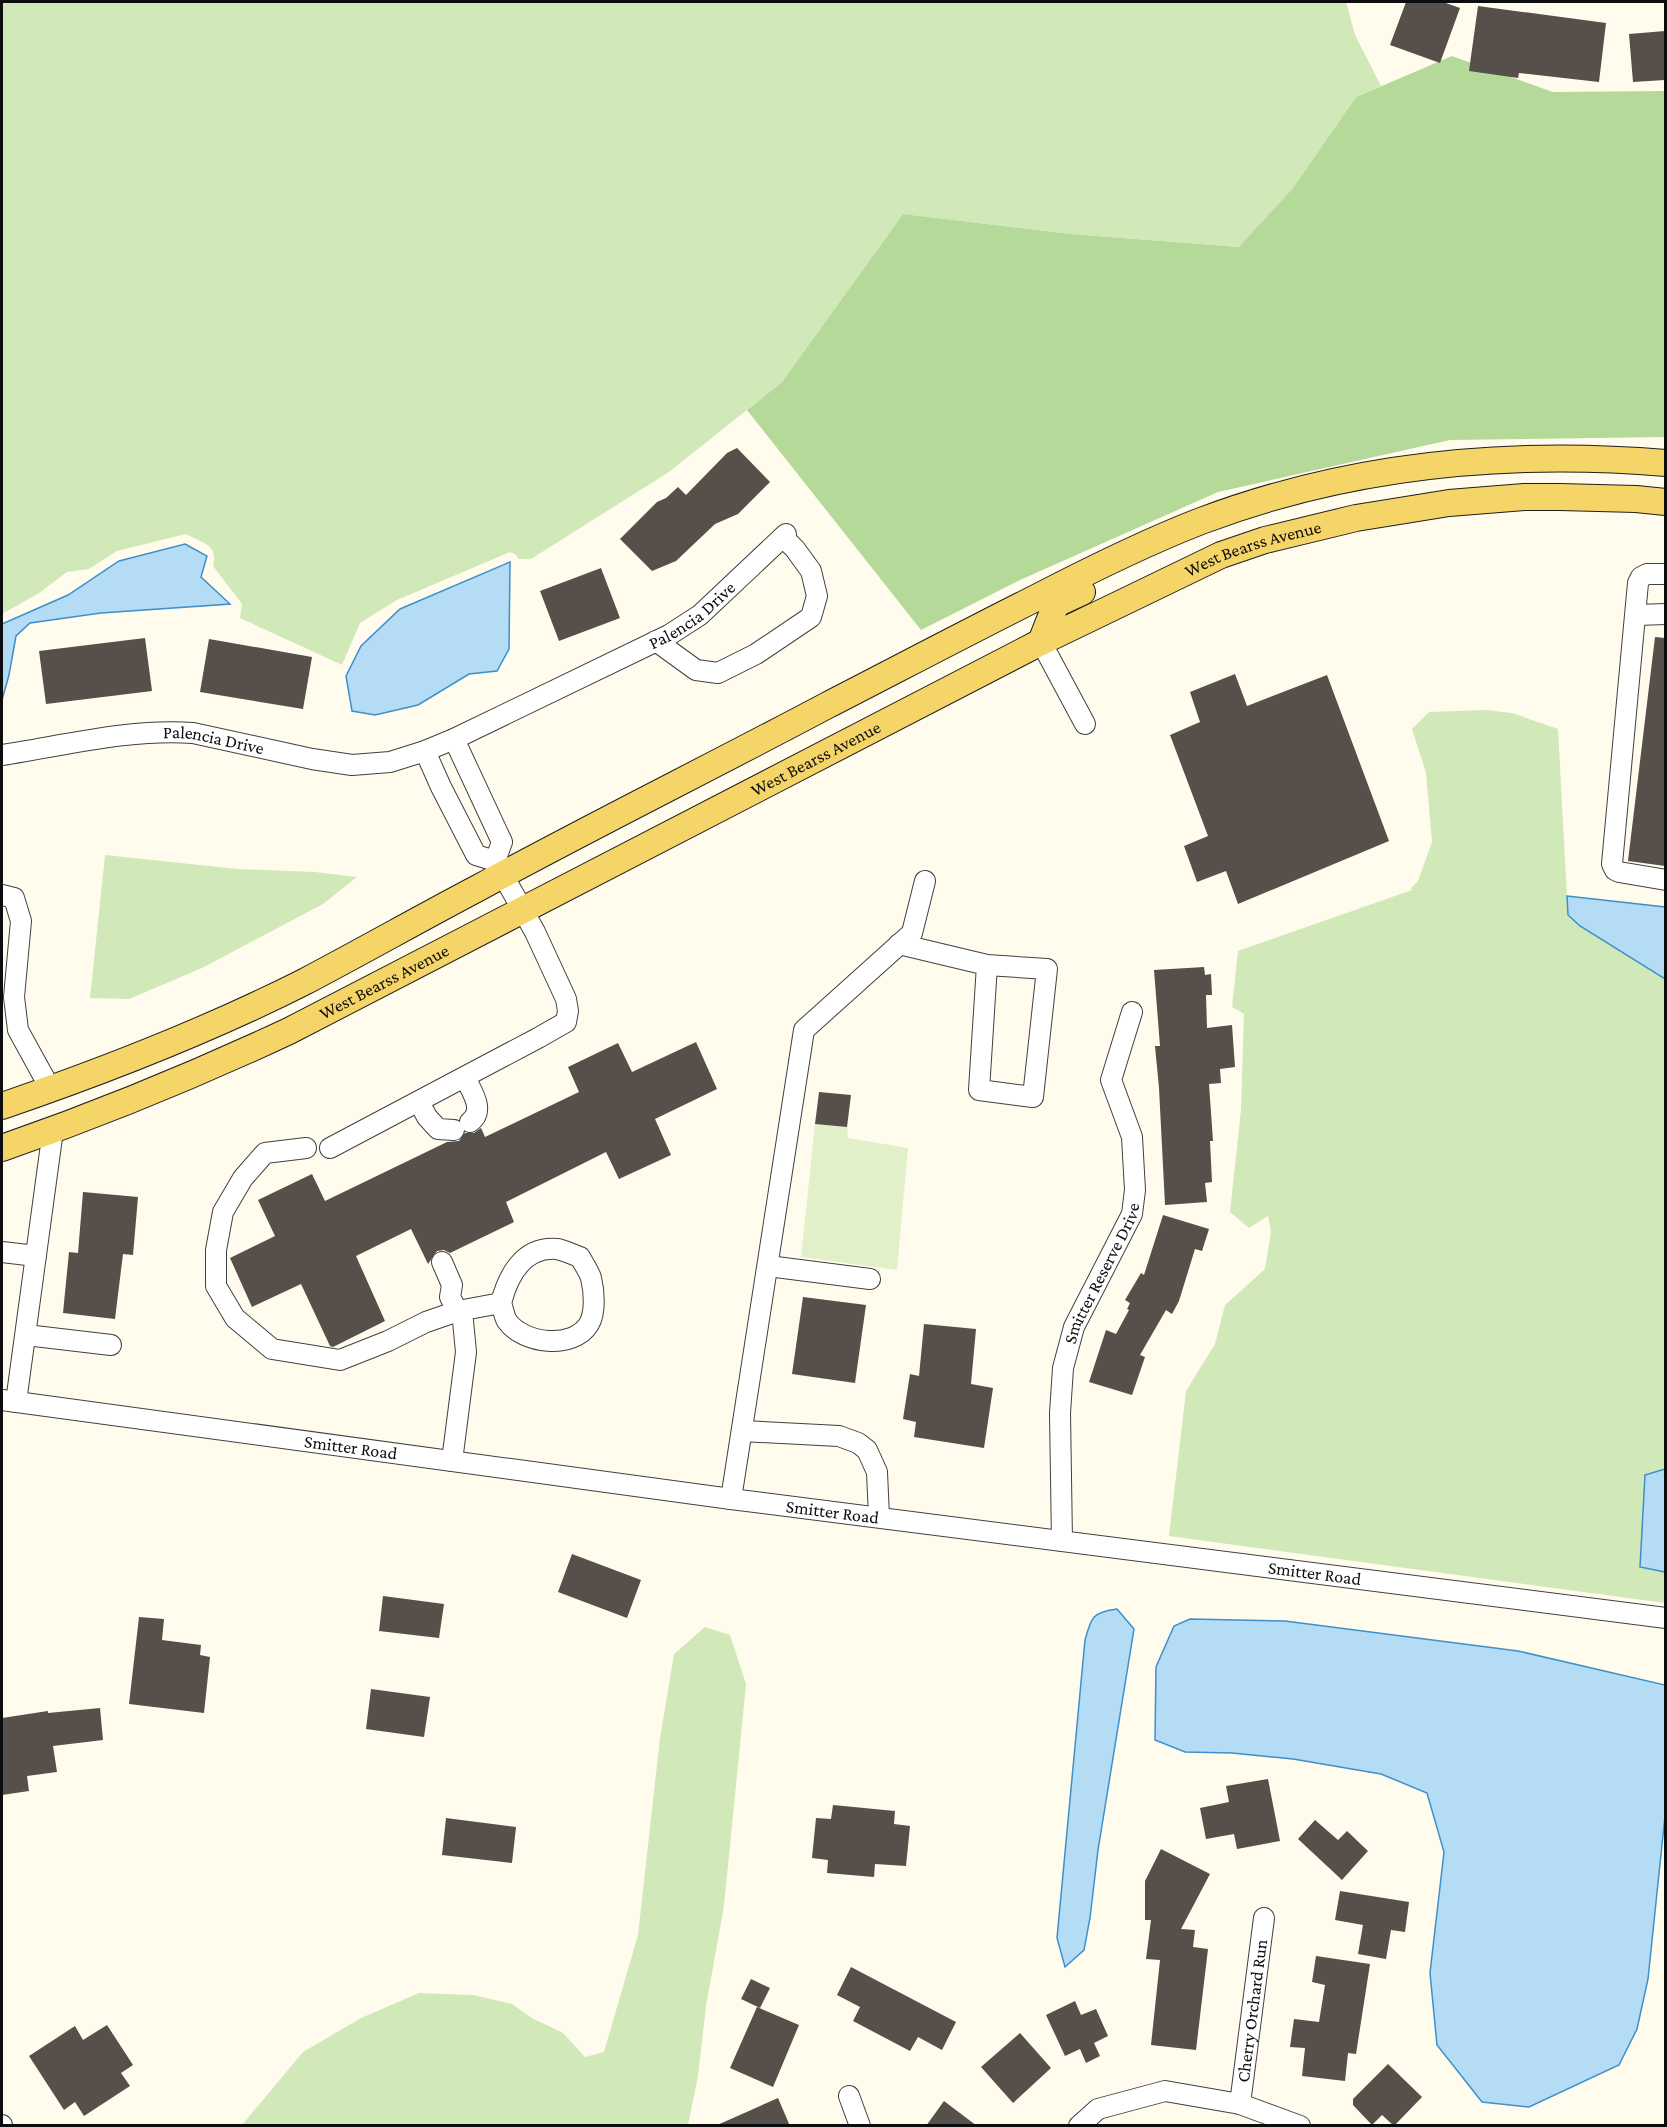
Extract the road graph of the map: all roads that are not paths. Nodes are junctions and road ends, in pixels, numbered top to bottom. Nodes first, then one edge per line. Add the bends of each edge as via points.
1 (1665, 463) edge
2 (1665, 502) edge
3 (1205, 519) junction
4 (1665, 574) edge
5 (1665, 614) edge
6 (1637, 615) junction
7 (656, 641) junction
8 (1041, 642) junction
9 (1085, 724) dead end
10 (454, 739) junction
11 (425, 752) junction
12 (2, 755) edge
13 (499, 868) junction
14 (1665, 880) edge
15 (925, 881) dead end
16 (2, 895) edge
17 (523, 910) junction
18 (900, 944) junction
19 (987, 965) junction
20 (1132, 1012) dead end
21 (9, 1014) edge
22 (465, 1077) junction
23 (51, 1090) junction
24 (419, 1102) junction
25 (2, 1106) edge
26 (53, 1130) junction
27 (2, 1148) edge
28 (306, 1148) dead end
29 (330, 1148) dead end
30 (2, 1252) edge
31 (36, 1256) junction
32 (442, 1262) dead end
33 (768, 1266) junction
34 (870, 1279) dead end
35 (501, 1303) junction
36 (458, 1311) junction
37 (26, 1335) junction
38 (111, 1345) dead end
39 (9, 1401) edge
40 (742, 1431) junction
41 (452, 1461) junction
42 (731, 1499) junction
43 (879, 1517) junction
44 (1062, 1541) junction
45 (1665, 1618) edge
46 (1264, 1918) dead end
47 (849, 2096) dead end
48 (1240, 2104) junction
49 (860, 2126) edge
50 (1079, 2126) edge
51 (1300, 2126) edge

1 - 3 main road, West Bearss Avenue via 1544,458 1429,466 1314,487
2 - 8 main road, West Bearss Avenue via 1524,497 1449,503 1356,518 1221,555
3 - 8 main road via 1184,542 1056,604
3 - 13 main road, West Bearss Avenue via 1107,562
4 - 6 street via 1641,577
5 - 6 street
6 - 14 street via 1612,864 1619,872
7 - 7 street, Palencia Drive via 700,615 785,535 811,571 818,596 811,617 756,654 718,672 696,670
7 - 10 street, Palencia Drive
8 - 9 street
8 - 17 main road, West Bearss Avenue
10 - 11 street, Palencia Drive
10 - 13 street via 502,842
11 - 12 street, Palencia Drive via 390,762 352,765 176,732
11 - 13 street via 477,855
13 - 17 street
13 - 23 main road, West Bearss Avenue via 300,983
15 - 18 street via 912,933
16 - 21 street via 14,898 21,921
17 - 22 street via 566,999 566,1022
17 - 26 main road, West Bearss Avenue via 279,1036
18 - 19 street
18 - 33 street via 804,1030
19 - 19 street via 979,1090 1033,1097 1047,969
20 - 44 street, Smitter Reserve Drive via 1111,1080 1132,1137 1132,1214 1074,1327 1063,1368
21 - 23 street
22 - 24 street
22 - 24 street via 477,1101 477,1110 475,1118 462,1126 438,1129
23 - 25 main road, West Bearss Avenue
24 - 29 street
26 - 27 main road, West Bearss Avenue
26 - 31 street
28 - 36 street via 266,1153 243,1178 223,1212 216,1250 216,1286 235,1318 272,1349 340,1360
30 - 31 street
31 - 37 street
32 - 36 street via 453,1285 450,1297
33 - 34 street
33 - 40 street
35 - 35 street via 507,1321 528,1337 552,1342 574,1337 589,1324 594,1303 591,1277 580,1257 557,1249 536,1252 516,1265
35 - 36 street
36 - 41 street via 464,1321 466,1352
37 - 38 street
37 - 39 street
39 - 41 street, Smitter Road
40 - 42 street
40 - 43 street via 839,1436 858,1443 867,1450 877,1472
41 - 42 street, Smitter Road
42 - 43 street, Smitter Road
43 - 44 street, Smitter Road
44 - 45 street, Smitter Road
46 - 48 street, Cherry Orchard Run
47 - 49 street
48 - 50 street via 1165,2091 1098,2109
48 - 51 street

